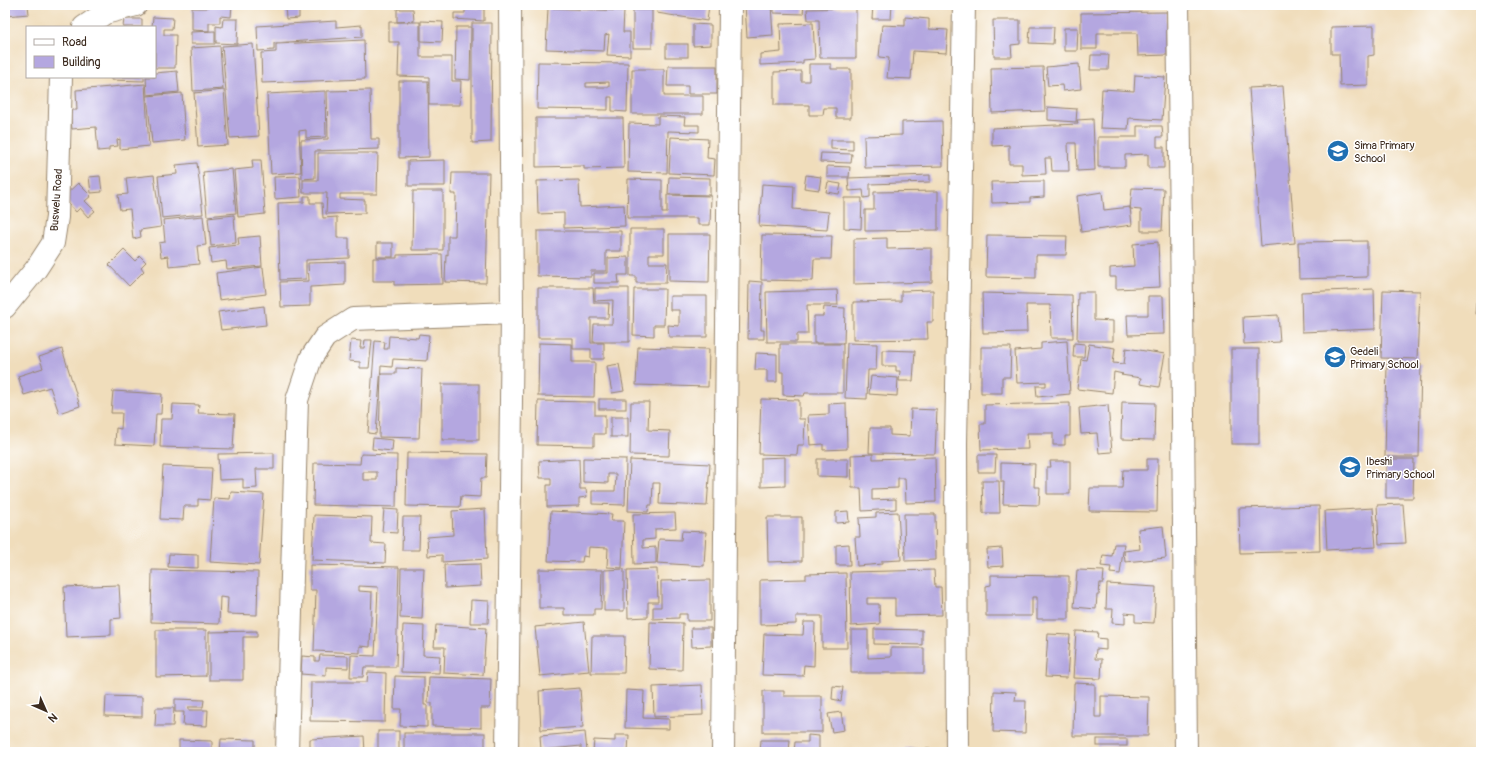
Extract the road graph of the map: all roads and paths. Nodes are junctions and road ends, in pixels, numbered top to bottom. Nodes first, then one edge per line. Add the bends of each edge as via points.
1 (136, 5) edge
2 (510, 5) edge
3 (730, 5) edge
4 (964, 5) edge
5 (1178, 5) edge
6 (86, 26) edge
7 (61, 78) edge
8 (5, 307) edge
9 (512, 314) junction
10 (287, 752) edge
11 (508, 752) edge
12 (723, 752) edge
13 (957, 752) edge
14 (1186, 752) edge

1 - 6 street via 105,13
2 - 9 street
3 - 12 street
4 - 13 street via 956,443
5 - 14 street
7 - 8 street, Buswelu Road via 57,217 53,243
9 - 10 street via 353,319 325,337 311,358 297,400
9 - 11 street

